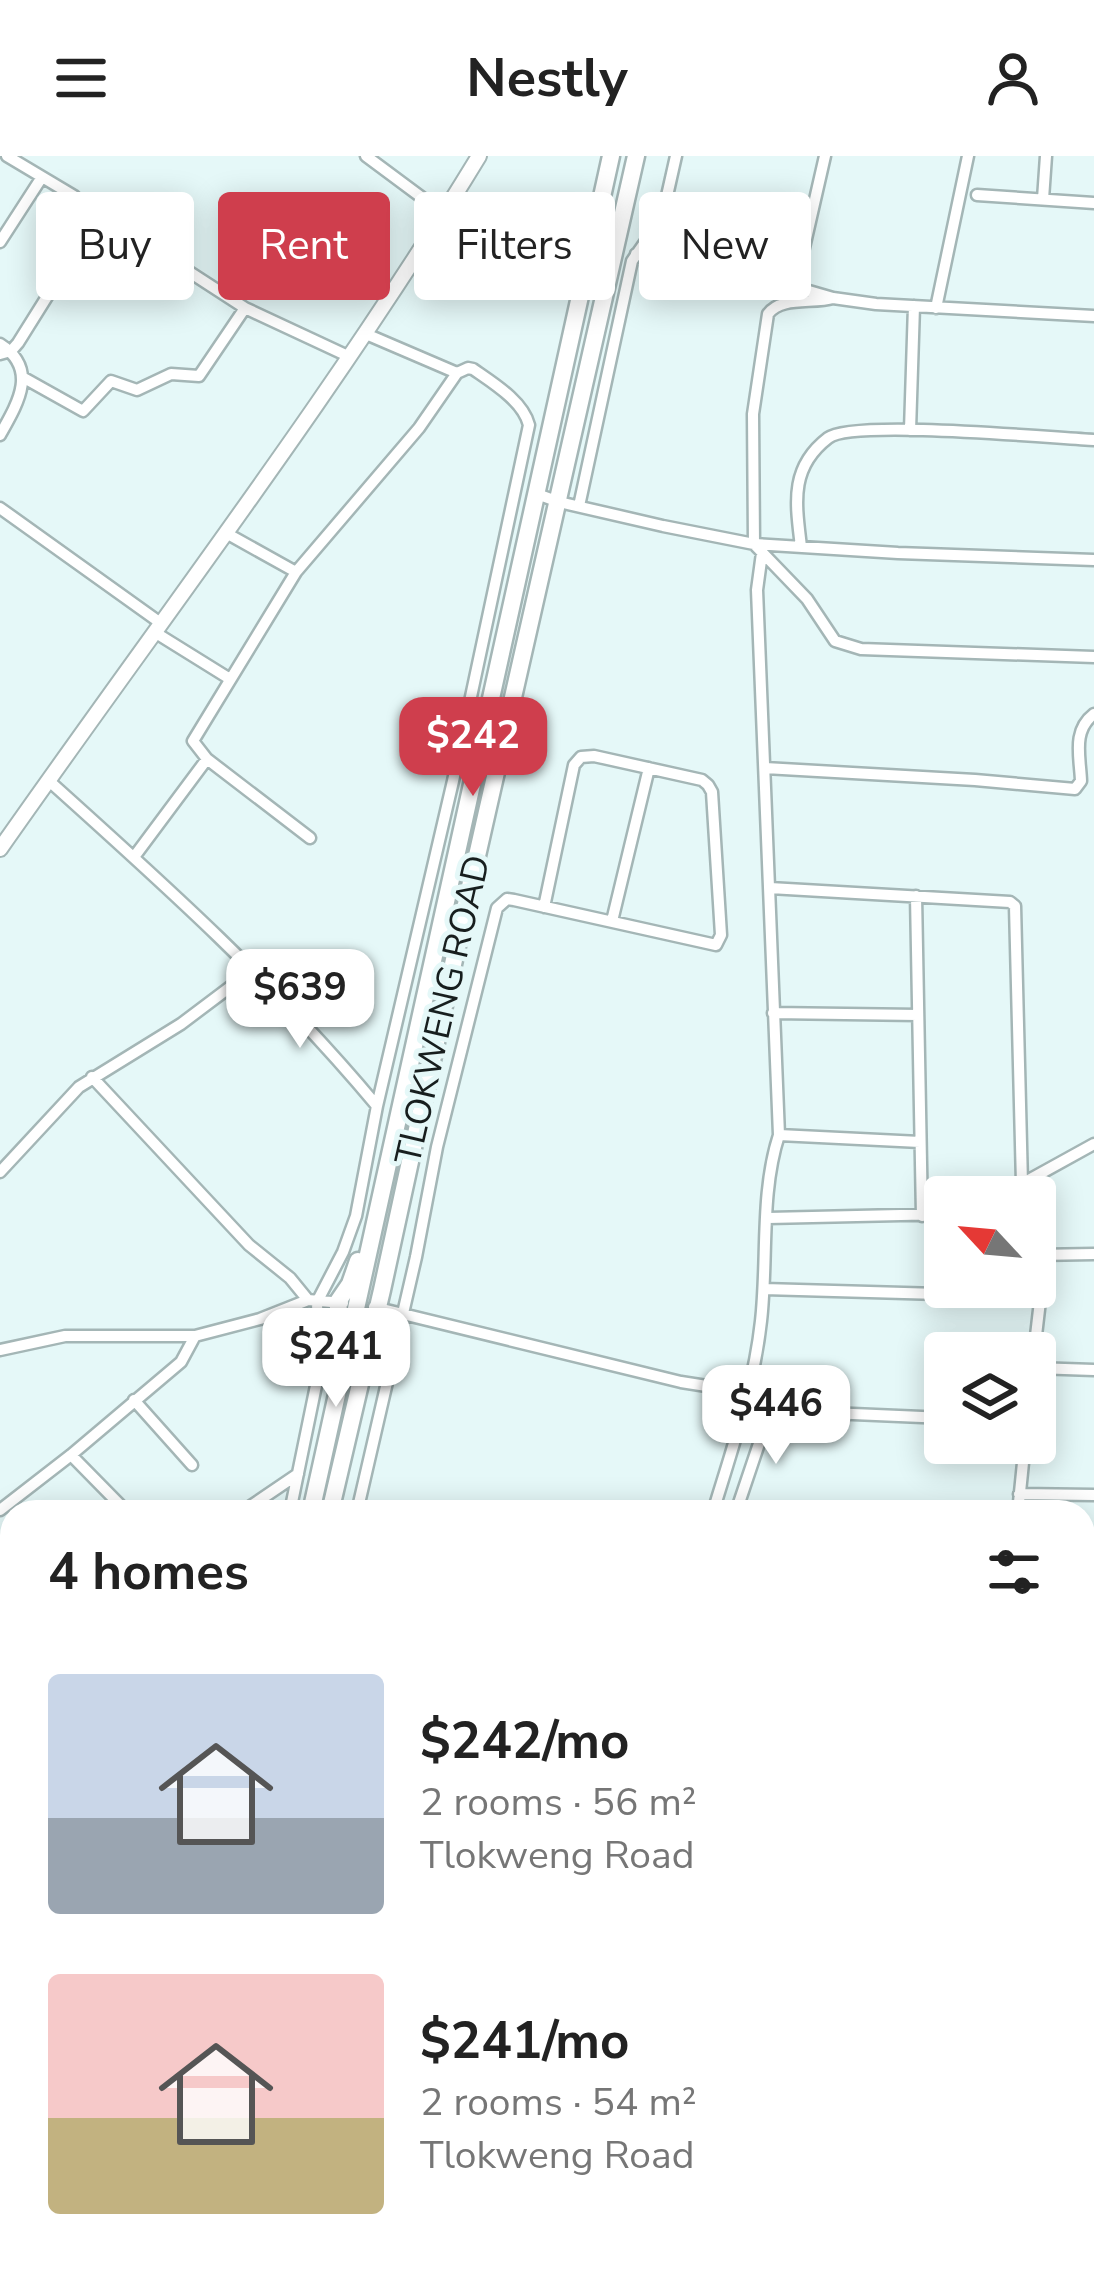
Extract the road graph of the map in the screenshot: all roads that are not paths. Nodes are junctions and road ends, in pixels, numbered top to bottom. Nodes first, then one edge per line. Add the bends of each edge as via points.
1 (7, 156) edge
2 (41, 156) edge
3 (366, 156) edge
4 (479, 156) edge
5 (611, 156) edge
6 (636, 156) edge
7 (676, 156) edge
8 (825, 156) edge
9 (968, 156) edge
10 (1046, 156) edge
11 (37, 174) junction
12 (67, 192) edge
13 (414, 192) edge
14 (457, 192) edge
15 (977, 195) dead end
16 (1043, 199) junction
17 (1094, 203) edge
18 (811, 217) edge
19 (0, 242) edge
20 (636, 254) junction
21 (639, 255) edge
22 (414, 260) edge
23 (194, 275) edge
24 (811, 291) edge
25 (833, 298) junction
26 (45, 300) edge
27 (914, 306) junction
28 (245, 308) junction
29 (936, 308) junction
30 (1094, 316) edge
31 (366, 334) junction
32 (4, 350) edge
33 (350, 357) junction
34 (457, 374) junction
35 (24, 378) junction
36 (910, 430) junction
37 (0, 435) edge
38 (1094, 440) edge
39 (537, 494) junction
40 (559, 502) junction
41 (579, 506) junction
42 (0, 508) edge
43 (226, 533) junction
44 (801, 547) junction
45 (759, 548) junction
46 (1094, 560) edge
47 (296, 572) junction
48 (159, 629) junction
49 (1094, 657) edge
50 (230, 679) junction
51 (1094, 714) edge
52 (206, 759) junction
53 (649, 768) junction
54 (765, 768) junction
55 (48, 780) junction
56 (310, 838) dead end
57 (0, 849) edge
58 (134, 857) junction
59 (770, 888) junction
60 (916, 896) junction
61 (544, 907) junction
62 (612, 921) junction
63 (254, 969) junction
64 (773, 1013) junction
65 (918, 1015) junction
66 (92, 1077) junction
67 (377, 1106) junction
68 (779, 1135) junction
69 (920, 1142) junction
70 (1094, 1144) edge
71 (0, 1172) edge
72 (1022, 1176) edge
73 (1036, 1176) edge
74 (922, 1216) joint
75 (768, 1218) junction
76 (373, 1229) junction
77 (1056, 1254) edge
78 (1094, 1254) edge
79 (764, 1289) junction
80 (924, 1294) edge
81 (321, 1302) junction
82 (358, 1305) junction
83 (377, 1308) junction
84 (401, 1316) junction
85 (195, 1336) junction
86 (0, 1350) edge
87 (1056, 1369) edge
88 (1094, 1370) edge
89 (342, 1373) junction
90 (750, 1385) junction
91 (134, 1400) junction
92 (745, 1405) junction
93 (771, 1408) junction
94 (924, 1417) edge
95 (71, 1455) junction
96 (1022, 1464) edge
97 (192, 1465) dead end
98 (298, 1474) junction
99 (1019, 1494) junction
100 (1094, 1495) edge
101 (13, 1500) edge
102 (115, 1500) edge
103 (260, 1500) edge
104 (293, 1500) edge
105 (314, 1500) edge
106 (332, 1500) edge
107 (360, 1500) edge
108 (717, 1500) edge
109 (740, 1500) edge
110 (1019, 1500) edge

1 - 11 street
2 - 11 street
3 - 13 street
4 - 14 street
5 - 39 main road, TLOKWENG ROAD
6 - 40 main road, TLOKWENG ROAD
7 - 20 street via 662,218
8 - 18 street
9 - 29 street
10 - 16 street
11 - 12 street
11 - 19 street
15 - 16 street
16 - 17 street
20 - 21 street
20 - 41 street
22 - 31 street
23 - 28 street
24 - 25 street
25 - 27 street
25 - 45 street via 779,304 768,314 753,414
26 - 32 street
27 - 29 street
27 - 36 street
28 - 33 street
28 - 35 street via 199,376 171,374 137,390 111,382 82,411
29 - 30 street
31 - 33 street
31 - 34 street
32 - 35 street
33 - 43 street
34 - 47 street
34 - 67 street via 478,373 518,404 529,425
35 - 37 street
36 - 38 street
36 - 44 street via 842,431 821,445 795,492
39 - 40 street
39 - 76 main road, TLOKWENG ROAD
40 - 41 street
40 - 83 main road, TLOKWENG ROAD
41 - 45 street
42 - 48 street
43 - 47 street
43 - 48 street
44 - 45 street
44 - 46 street
45 - 49 street via 843,645
45 - 54 street
47 - 50 street
48 - 50 street
48 - 55 street
50 - 52 street via 193,739
51 - 54 street via 1078,734 1075,789
52 - 56 street
52 - 58 street
53 - 61 street via 594,755 577,760
53 - 62 street
53 - 62 street via 711,788 721,939 711,946
54 - 59 street
55 - 57 street
55 - 58 street
58 - 63 street
59 - 60 street
59 - 64 street
60 - 65 street
60 - 72 street via 1016,907
61 - 62 street
61 - 84 street via 507,899 497,908
63 - 66 street
63 - 67 street
64 - 65 street
64 - 68 street
65 - 69 street
66 - 71 street
66 - 81 street via 242,1238
67 - 81 street via 351,1232
68 - 69 street
68 - 75 street
69 - 74 street
70 - 73 street
74 - 75 street
75 - 79 street
76 - 81 main road via 350,1284
76 - 82 main road, TLOKWENG ROAD
77 - 78 street
79 - 80 street
79 - 90 street
81 - 82 street
81 - 85 street
81 - 89 main road via 342,1321
81 - 98 street via 319,1371
82 - 83 street
82 - 89 main road, TLOKWENG ROAD
83 - 84 street
83 - 106 main road, TLOKWENG ROAD
84 - 90 street via 682,1382
84 - 107 street
85 - 86 street via 65,1336
85 - 91 street via 181,1362
87 - 88 street
89 - 105 main road, TLOKWENG ROAD
90 - 92 street
91 - 95 street
91 - 97 street
92 - 93 street
92 - 108 street
93 - 94 street
93 - 109 street
95 - 101 street
95 - 102 street
96 - 99 street
98 - 103 street
98 - 104 street
99 - 100 street
99 - 110 street

